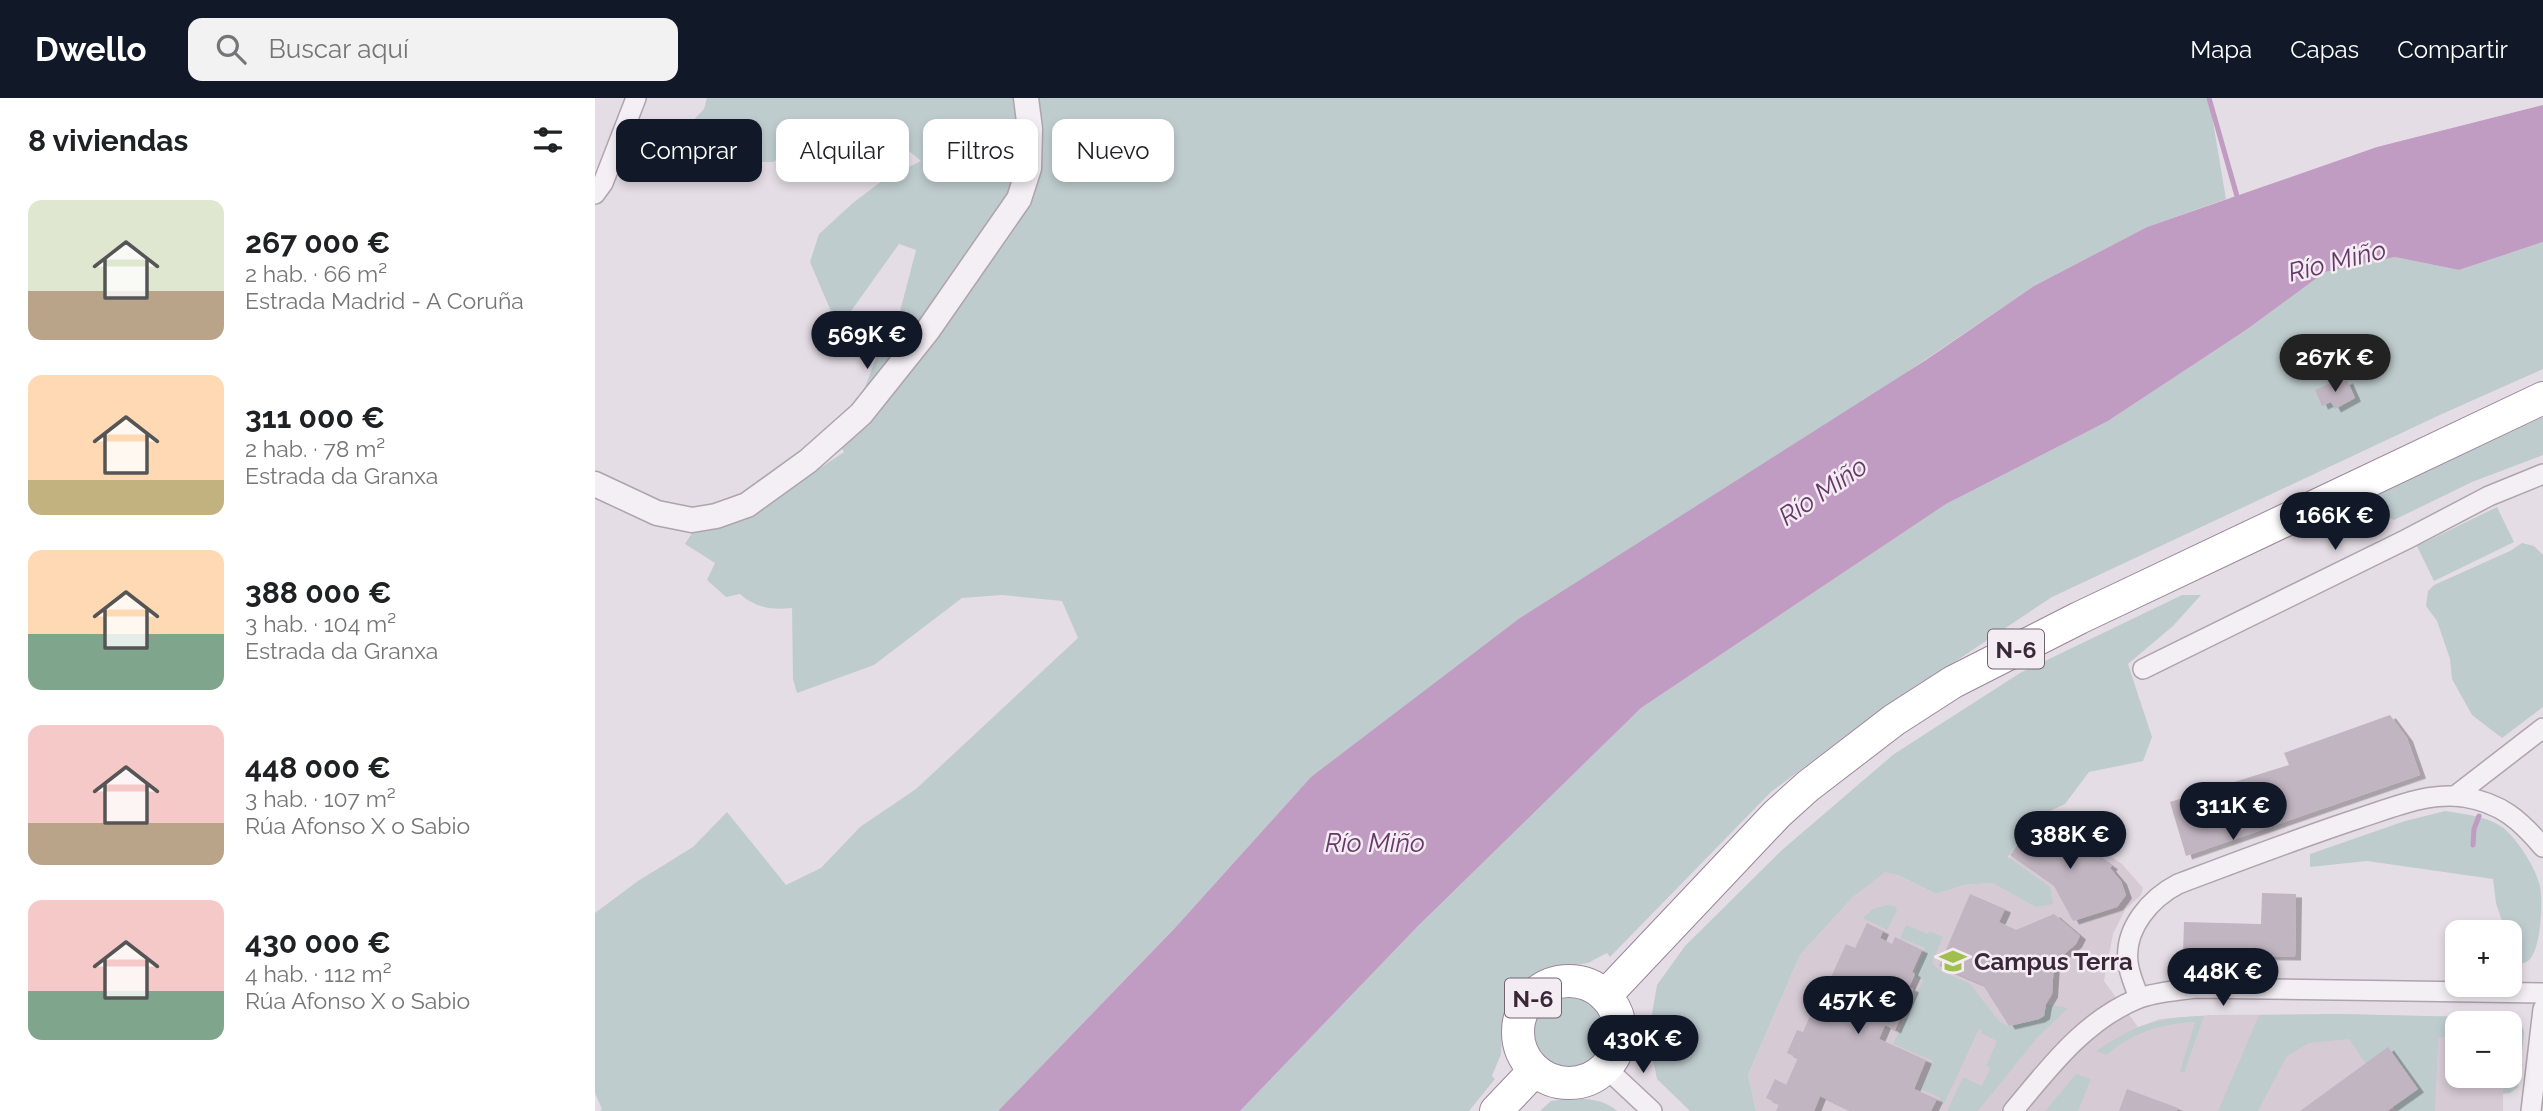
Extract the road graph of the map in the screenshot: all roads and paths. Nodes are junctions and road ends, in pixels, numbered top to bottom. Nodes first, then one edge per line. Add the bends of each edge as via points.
1 (636, 98) edge
2 (1026, 98) edge
3 (595, 194) edge
4 (2543, 398) edge
5 (2543, 474) edge
6 (595, 484) edge
7 (2143, 669) dead end
8 (2543, 728) edge
9 (2455, 796) junction
10 (2543, 847) edge
11 (2543, 993) edge
12 (1605, 996) junction
13 (2139, 998) junction
14 (2543, 1009) edge
15 (1606, 1068) junction
16 (1535, 1070) junction
17 (1496, 1111) edge
18 (1652, 1111) edge
19 (2013, 1111) edge
20 (2531, 1111) edge

1 - 3 street
2 - 6 street via 1029,168 1019,199 928,330 862,414 747,505 716,516 692,520 657,513
4 - 12 highway, N-6 via 1948,685 1894,720 1777,814
5 - 7 street via 2489,496
8 - 9 street
9 - 10 street via 2488,803 2520,820
9 - 13 street via 2434,795 2405,803 2162,892 2130,940 2127,958
11 - 13 street via 2206,988
12 - 15 highway via 1620,1031 1617,1049
12 - 16 highway, N-6 via 1586,985 1565,982 1551,985 1528,1003 1518,1031 1520,1045
13 - 19 street via 2086,1030
14 - 20 street
15 - 16 highway via 1571,1083
15 - 18 street
16 - 17 highway

